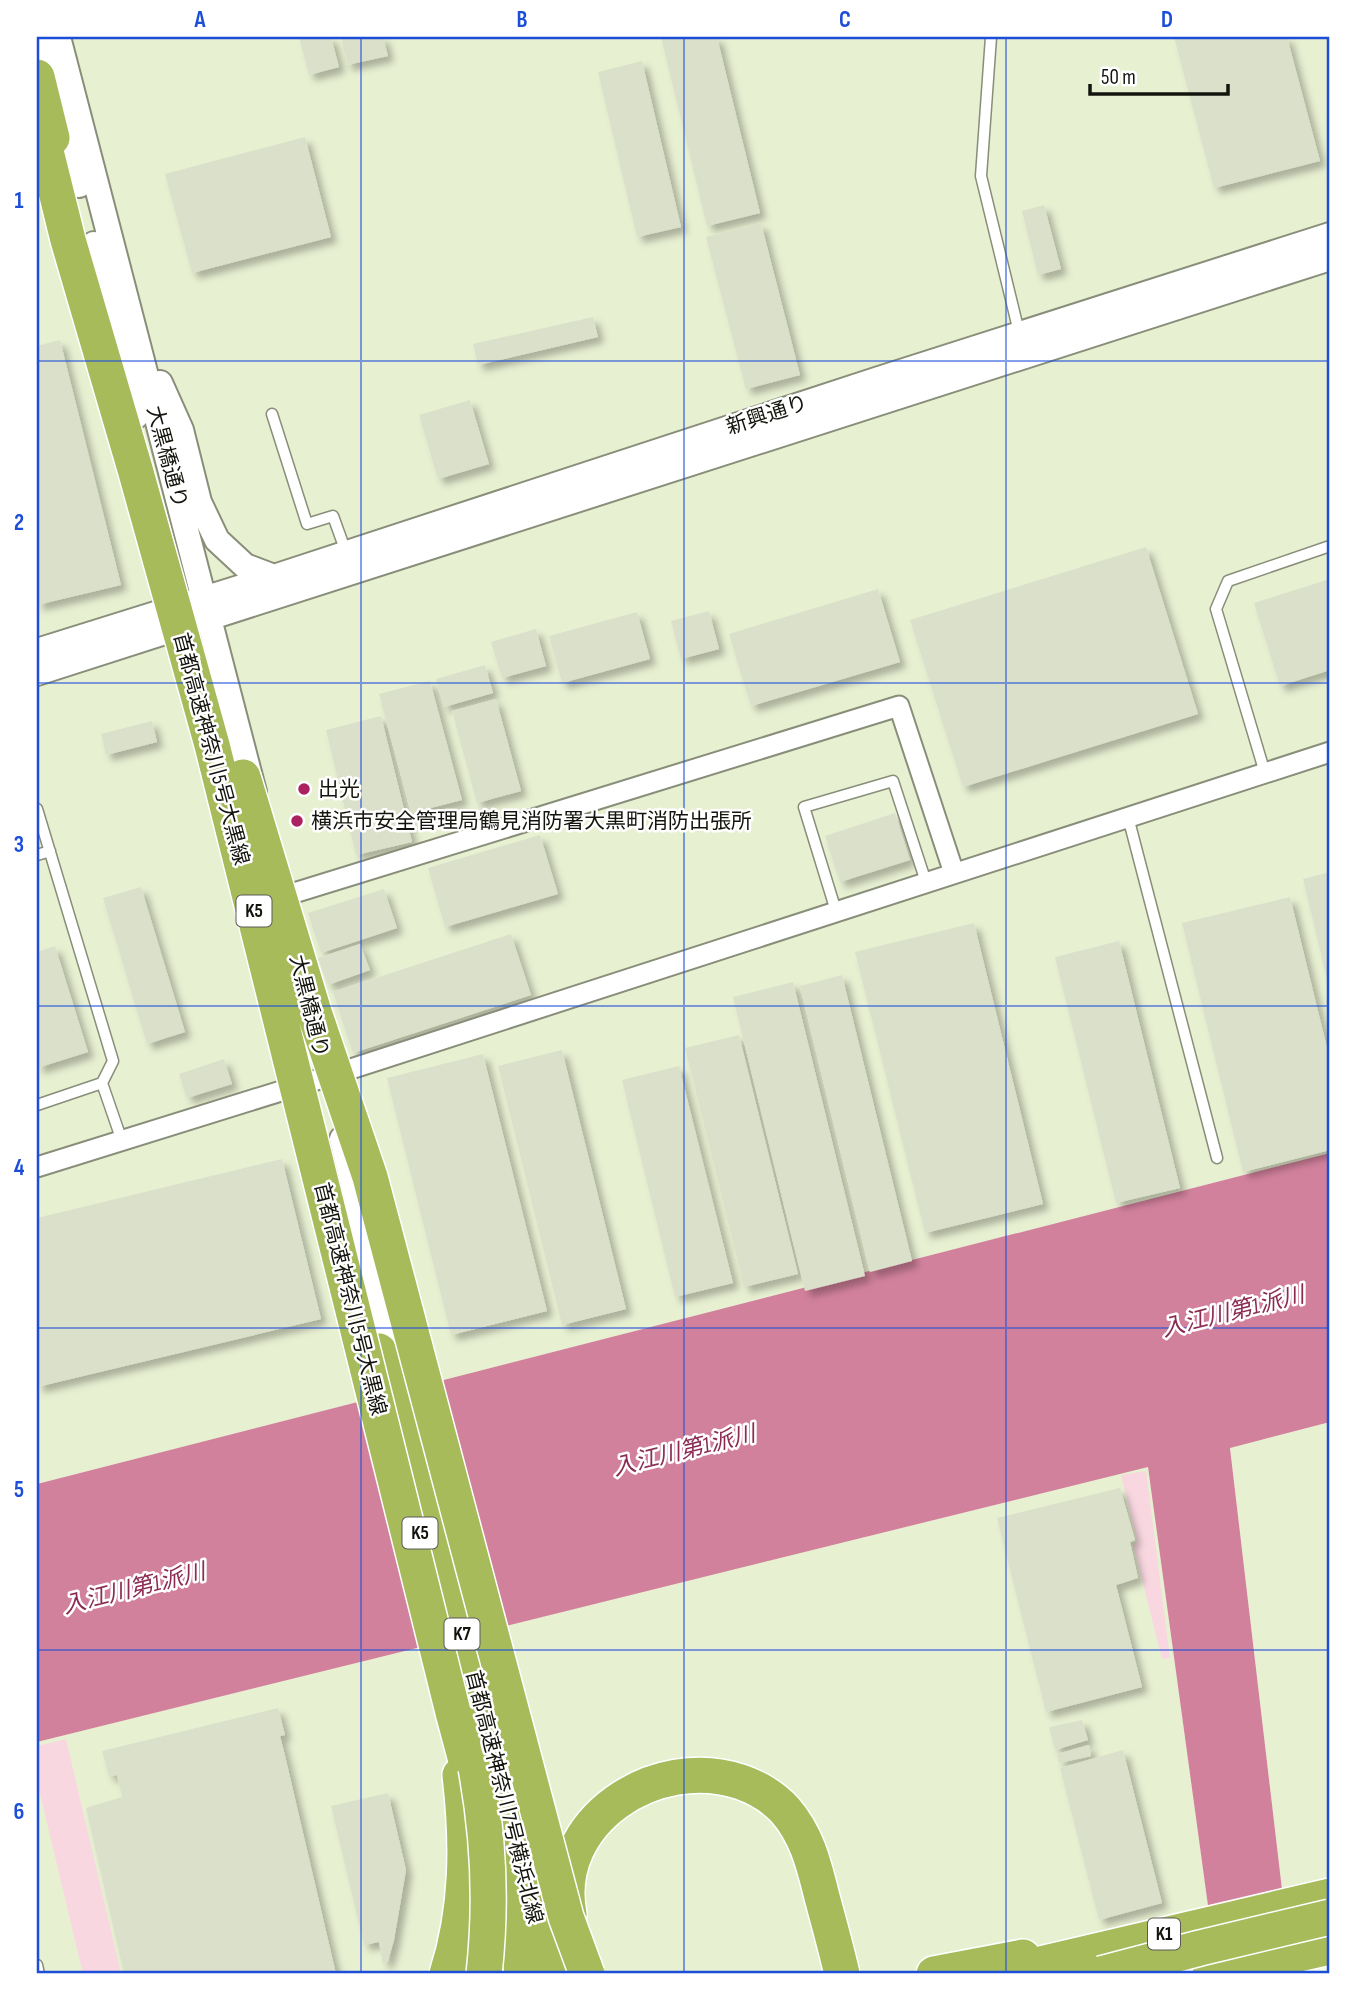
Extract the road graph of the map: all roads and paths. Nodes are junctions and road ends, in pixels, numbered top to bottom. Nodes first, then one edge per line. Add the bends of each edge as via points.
1 (39, 37) edge
2 (58, 37) edge
3 (991, 37) edge
4 (37, 77) edge
5 (37, 116) edge
6 (1330, 235) edge
7 (1330, 258) edge
8 (131, 319) junction
9 (1023, 345) junction
10 (272, 414) dead end
11 (1330, 546) edge
12 (346, 552) junction
13 (274, 577) junction
14 (195, 613) junction
15 (37, 651) edge
16 (37, 673) edge
17 (1330, 752) edge
18 (1265, 773) junction
19 (37, 809) edge
20 (1128, 817) junction
21 (50, 851) junction
22 (37, 855) edge
23 (954, 873) junction
24 (926, 882) junction
25 (281, 897) junction
26 (836, 911) junction
27 (327, 1077) junction
28 (102, 1083) junction
29 (297, 1086) junction
30 (37, 1105) edge
31 (122, 1140) junction
32 (1217, 1158) dead end
33 (37, 1167) edge
34 (363, 1298) junction
35 (453, 1712) junction
36 (1330, 1896) edge
37 (1330, 1917) edge
38 (1330, 1933) edge
39 (1330, 1947) edge
40 (1133, 1959) edge
41 (37, 1965) edge
42 (523, 1966) edge
43 (1330, 1966) edge
44 (1198, 1969) edge
45 (39, 1974) edge
46 (447, 1974) edge
47 (484, 1974) edge
48 (549, 1974) edge
49 (562, 1974) edge
50 (587, 1974) edge
51 (596, 1974) edge
52 (842, 1974) edge
53 (934, 1974) edge
54 (998, 1974) edge
55 (1041, 1974) edge
56 (1101, 1974) edge
57 (1296, 1974) edge

1 - 14 street, 大黒橋通り
2 - 8 street, 大黒橋通り
3 - 9 lane via 981,176
4 - 14 highway, 首都高速神奈川5号大黒線 / K5, bridge via 81,251 145,470
5 - 35 highway, 首都高速神奈川5号大黒線 / K5, bridge via 212,745
6 - 9 street, 新興通り
7 - 9 street, 新興通り
8 - 13 street via 181,430 199,502 217,540 245,566
8 - 14 street, 大黒橋通り
9 - 12 street, 新興通り
9 - 14 street, 新興通り
10 - 12 lane via 307,524 333,516
11 - 18 lane via 1228,582 1216,609
12 - 13 street, 新興通り
13 - 14 street, 新興通り
14 - 15 street
14 - 16 street
14 - 25 street, 大黒橋通り
14 - 29 street, 大黒橋通り
14 - 34 highway, 首都高速神奈川5号大黒線 / K5
14 - 50 highway, bridge via 314,1012 370,1177 563,1903
17 - 18 street
18 - 20 street
19 - 21 lane
20 - 23 street
20 - 32 lane
21 - 22 lane
21 - 28 lane via 113,1061
23 - 24 street
23 - 25 street via 899,706
24 - 26 street
24 - 26 lane via 893,781 804,807
25 - 27 street, 大黒橋通り
26 - 27 street
27 - 29 street
27 - 49 street, 大黒橋通り via 401,1384
28 - 30 lane
28 - 31 lane
29 - 31 street
29 - 42 street, 大黒橋通り, bridge
31 - 33 street
34 - 47 highway, K5, bridge via 482,1802 489,1875
34 - 48 highway, 首都高速神奈川7号横浜北線 / K7 via 465,1645
35 - 42 highway, 首都高速神奈川7号横浜北線, bridge
35 - 46 highway, K5 via 465,1876 459,1929
36 - 40 highway, K1
37 - 56 highway, bridge
38 - 40 highway
39 - 44 highway
40 - 53 highway via 1005,1959
40 - 54 highway, K1
41 - 45 lane
43 - 57 highway
44 - 55 lane via 1181,1941
51 - 52 highway, bridge via 571,1925 566,1894 572,1863 585,1835 608,1809 634,1790 683,1775 720,1777 755,1788 784,1808 810,1852

